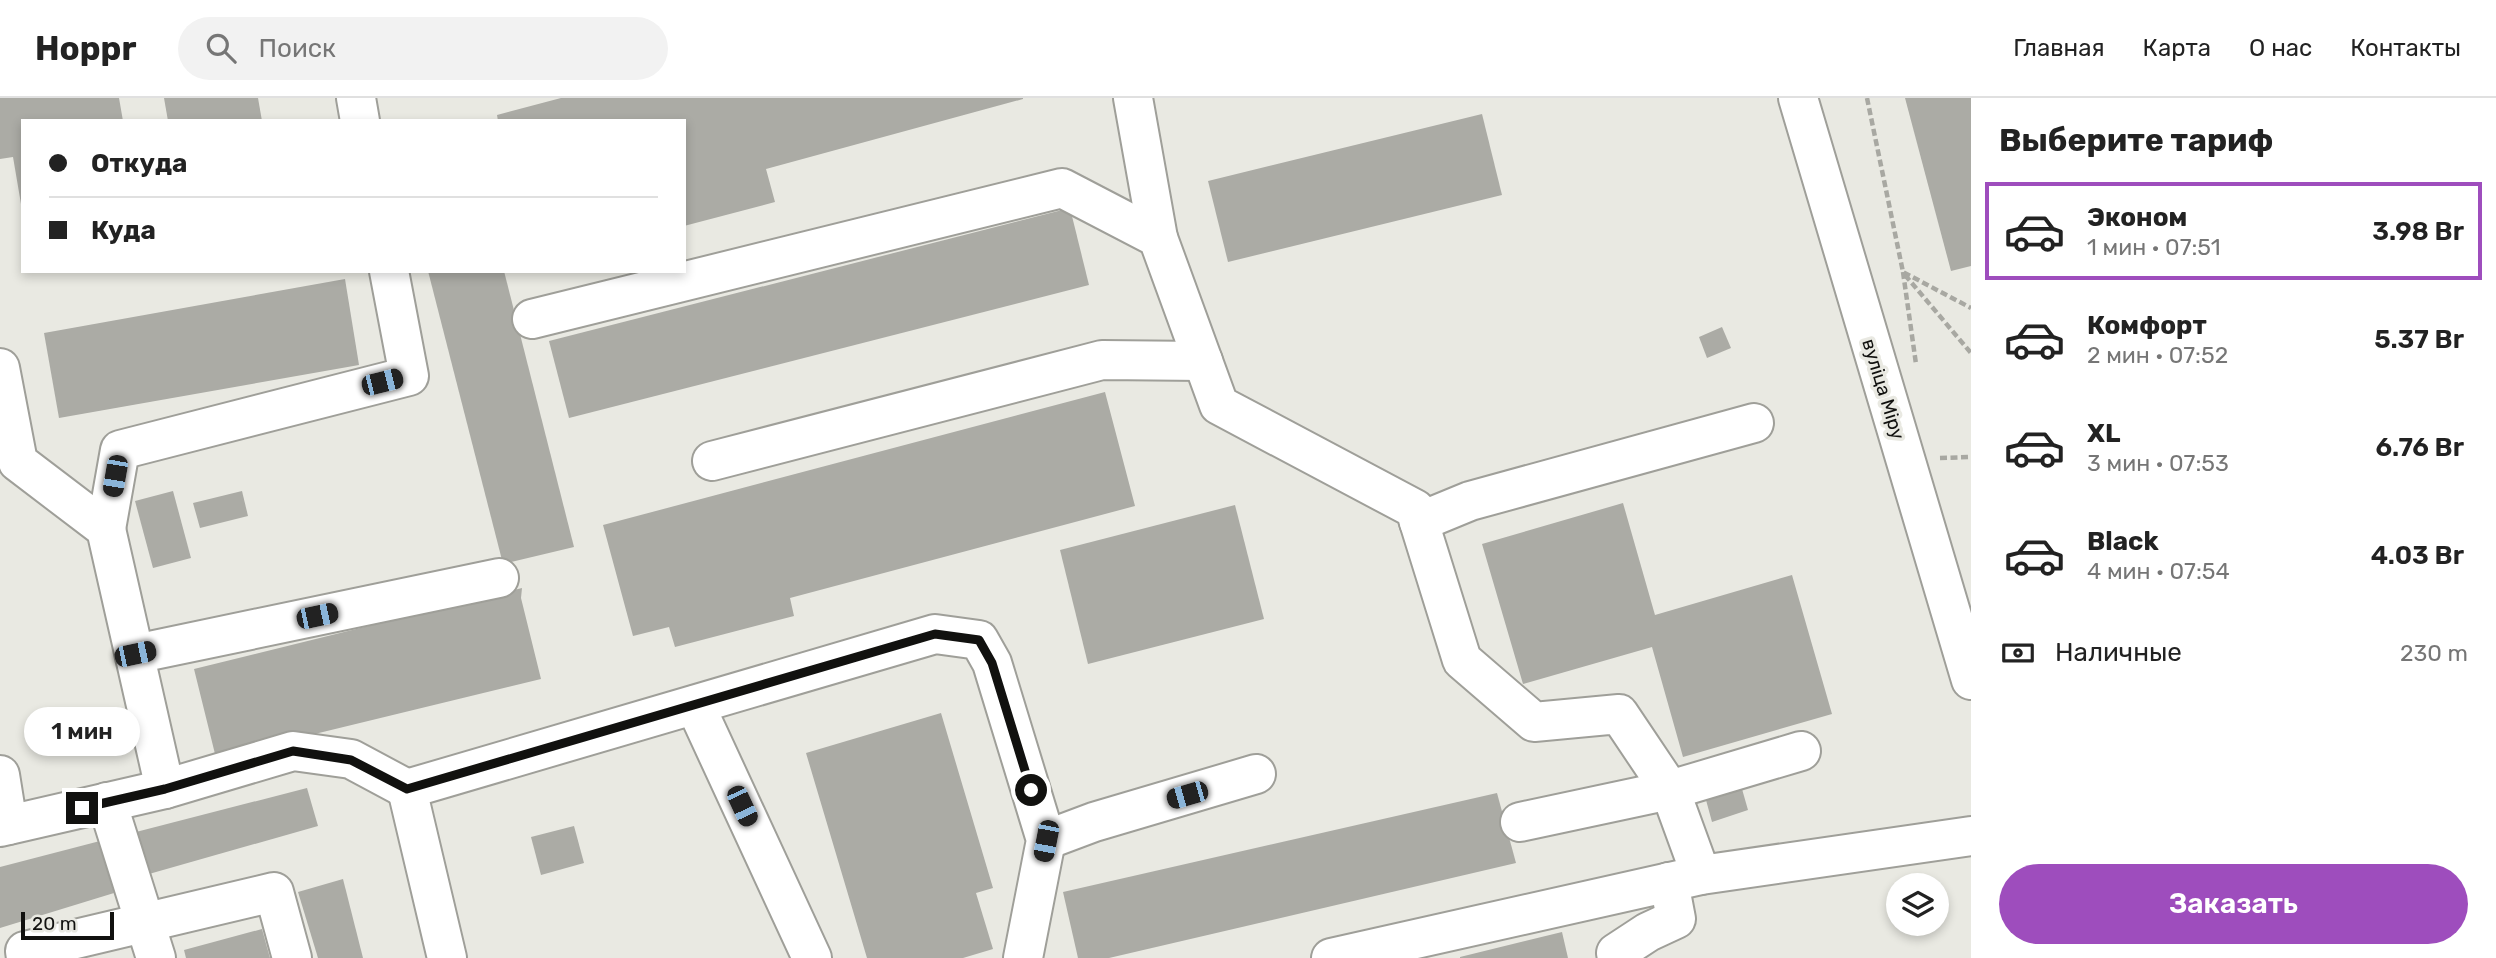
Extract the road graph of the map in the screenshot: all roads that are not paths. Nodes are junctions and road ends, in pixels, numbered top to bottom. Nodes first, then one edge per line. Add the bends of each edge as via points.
1 (356, 98) edge
2 (1133, 98) edge
3 (1798, 98) edge
4 (360, 119) edge
5 (1158, 238) junction
6 (389, 273) edge
7 (533, 319) dead end
8 (1203, 361) junction
9 (0, 368) edge
10 (1754, 423) dead end
11 (712, 461) dead end
12 (1419, 522) junction
13 (106, 529) junction
14 (499, 578) dead end
15 (135, 654) junction
16 (1971, 680) edge
17 (695, 705) junction
18 (1801, 751) dead end
19 (1256, 774) dead end
20 (0, 775) edge
21 (165, 789) junction
22 (407, 789) junction
23 (1670, 790) junction
24 (107, 802) junction
25 (1520, 822) dead end
26 (4, 826) edge
27 (1971, 835) edge
28 (1046, 841) junction
29 (1685, 878) junction
30 (151, 941) edge
31 (26, 958) edge
32 (292, 958) edge
33 (447, 958) edge
34 (812, 958) edge
35 (1023, 958) edge
36 (1331, 958) edge
37 (1618, 958) edge

1 - 4 street
2 - 5 street
3 - 16 street, вуліца Міру
5 - 7 street via 1062,188
5 - 8 street
6 - 13 street via 409,376 120,450
8 - 11 street via 1102,360
8 - 12 street via 1219,405 1415,509
9 - 13 street via 18,462
10 - 12 street via 1470,500
12 - 23 street via 1462,660 1534,722 1619,714
13 - 15 street
14 - 15 street
15 - 21 street
17 - 22 street
17 - 28 street via 935,634 979,640 992,663
17 - 34 street
18 - 23 street
19 - 28 street via 1094,822
20 - 26 street
21 - 22 street via 293,751 351,760
21 - 24 street
22 - 33 street
23 - 25 street
23 - 29 street
24 - 26 street
24 - 30 street
27 - 29 street
28 - 35 street
29 - 36 street
29 - 37 street via 1676,919 1616,953
30 - 31 street via 25,951
30 - 32 street via 274,892

